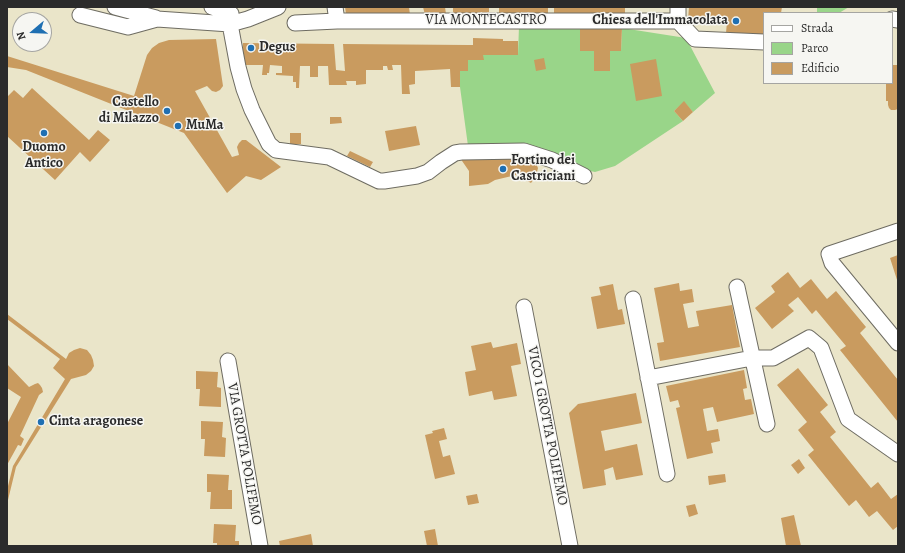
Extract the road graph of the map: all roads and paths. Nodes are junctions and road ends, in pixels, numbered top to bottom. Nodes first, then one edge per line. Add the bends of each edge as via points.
1 (115, 7) edge
2 (212, 7) edge
3 (278, 7) edge
4 (336, 14) edge
5 (678, 14) edge
6 (80, 15) dead end
7 (157, 19) junction
8 (294, 23) dead end
9 (230, 24) junction
10 (763, 42) edge
11 (584, 176) dead end
12 (898, 230) edge
13 (737, 288) dead end
14 (633, 299) dead end
15 (524, 307) dead end
16 (898, 343) edge
17 (752, 358) junction
18 (228, 361) dead end
19 (648, 378) junction
20 (767, 424) dead end
21 (898, 454) edge
22 (667, 474) dead end
23 (260, 546) edge
24 (570, 546) edge

1 - 7 street
2 - 9 street via 231,14
3 - 9 street
4 - 5 street, VIA MONTECASTRO
4 - 8 street, VIA MONTECASTRO
5 - 10 street via 695,39
6 - 7 street via 128,27
7 - 9 street
9 - 11 street via 244,89 269,144 276,150 329,157 380,181 417,176 461,152 524,151 552,160
12 - 16 street via 828,254 832,263
13 - 17 street
14 - 19 street
15 - 24 street, VICO 1 GROTTA POLIFEMO
17 - 19 street
17 - 20 street
17 - 21 street via 773,358 809,338 821,348 848,419
18 - 23 street, VIA GROTTA POLIFEMO
19 - 22 street

